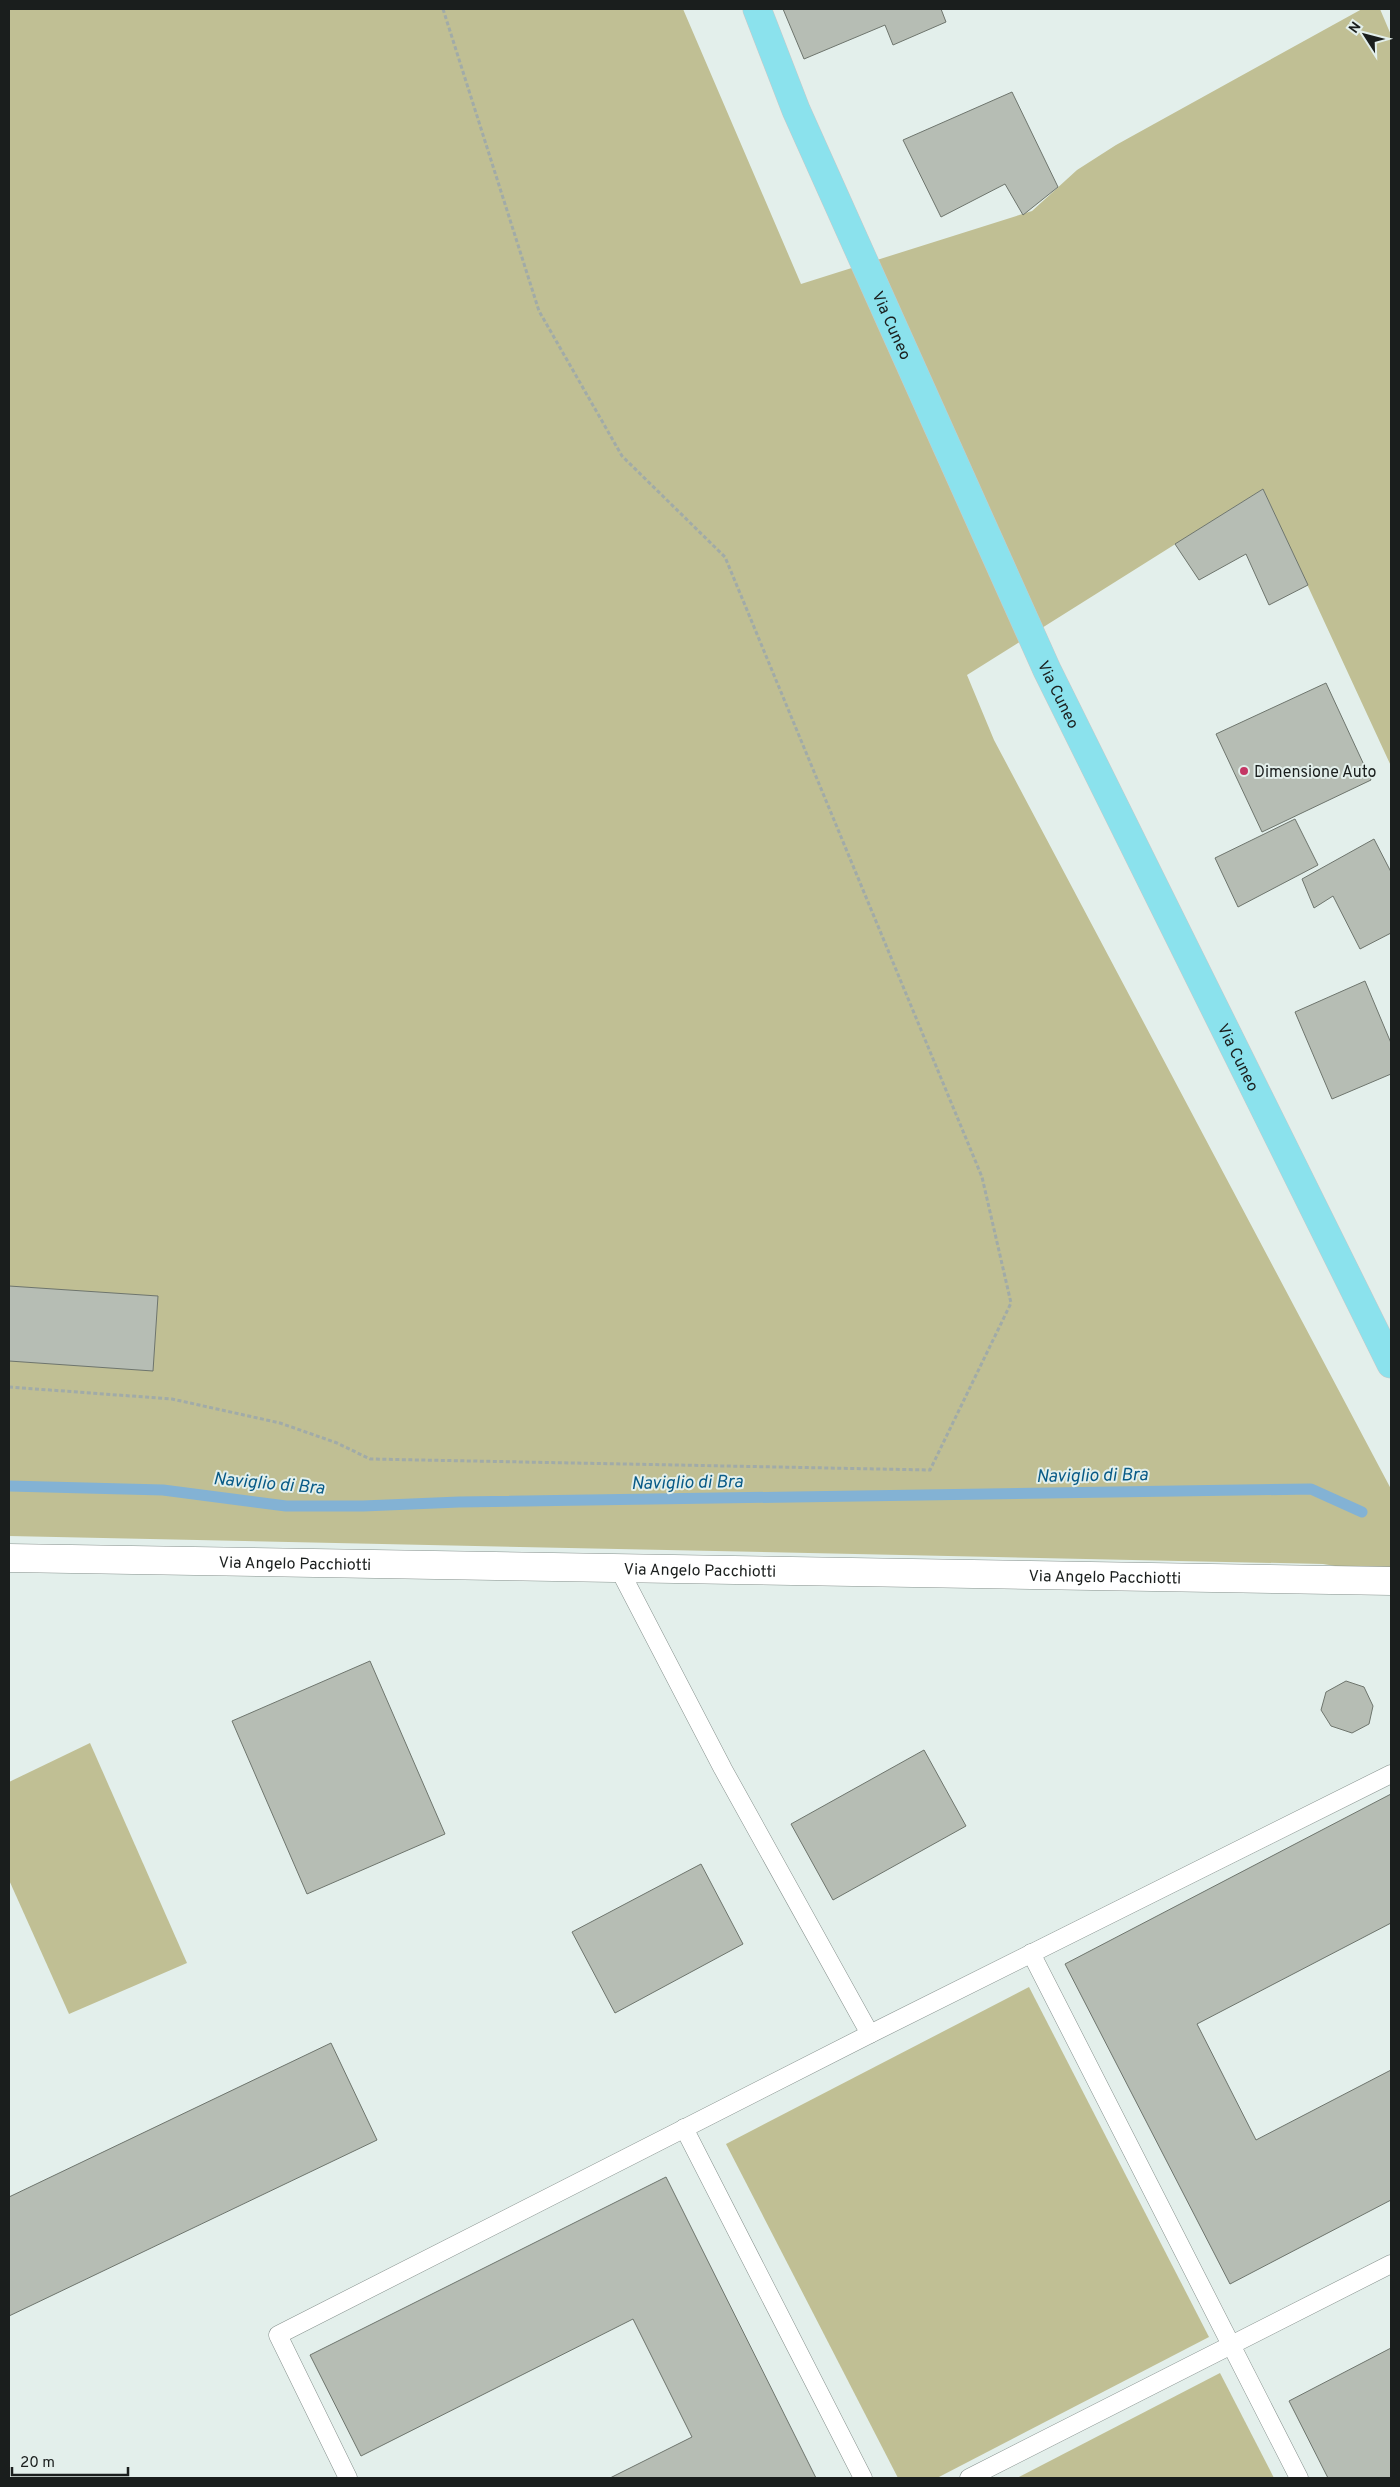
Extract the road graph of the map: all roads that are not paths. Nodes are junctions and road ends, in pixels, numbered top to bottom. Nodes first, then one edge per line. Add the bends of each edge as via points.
1 (757, 9) edge
2 (1391, 1364) edge
3 (9, 1558) edge
4 (619, 1569) junction
5 (1391, 1581) edge
6 (1391, 1774) edge
7 (1031, 1953) junction
8 (870, 2034) junction
9 (684, 2128) junction
10 (1391, 2264) edge
11 (1231, 2345) junction
12 (348, 2478) edge
13 (863, 2478) edge
14 (969, 2478) edge
15 (1299, 2478) edge

1 - 2 main road, Via Cuneo via 796,110 1047,670
3 - 4 street, Via Angelo Pacchiotti
4 - 5 street, Via Angelo Pacchiotti
4 - 8 lane via 722,1769
6 - 7 lane
7 - 8 lane
7 - 11 lane
8 - 9 lane
9 - 12 lane via 278,2335
9 - 13 lane
10 - 11 lane
11 - 14 lane
11 - 15 lane

